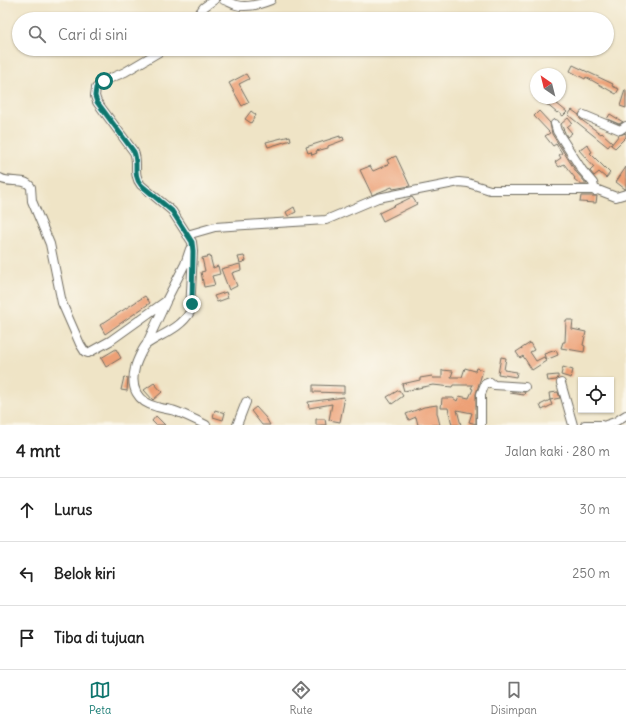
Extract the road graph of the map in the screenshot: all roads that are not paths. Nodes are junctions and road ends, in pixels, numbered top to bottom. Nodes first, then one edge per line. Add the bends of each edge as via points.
1 (214, 0) edge
2 (224, 0) edge
3 (271, 0) edge
4 (200, 12) edge
5 (152, 56) edge
6 (584, 116) dead end
7 (555, 124) dead end
8 (626, 126) edge
9 (0, 178) edge
10 (596, 191) junction
11 (626, 194) edge
12 (189, 239) junction
13 (166, 301) junction
14 (146, 344) junction
15 (562, 383) dead end
16 (525, 388) dead end
17 (246, 402) dead end
18 (626, 415) edge
19 (206, 425) edge
20 (237, 425) edge
21 (481, 425) edge
22 (573, 425) edge
23 (585, 425) edge
24 (601, 425) edge
25 (606, 425) edge

1 - 4 street
2 - 3 street via 245,6
5 - 12 street via 104,81 96,88 95,96 134,152 137,180 172,211
6 - 8 street via 620,130
7 - 10 street
9 - 13 street via 26,182 30,187 32,202 50,244 62,303 85,352 92,352
10 - 11 street via 616,197
10 - 12 street via 490,190 459,182 378,198 326,220 215,227
12 - 13 street via 185,264
12 - 14 street via 193,256 190,312 180,324
13 - 14 street
14 - 19 street via 136,364 132,380 134,390 148,404 174,410
15 - 22 street
16 - 21 street via 494,385 490,382 485,384 481,394
17 - 20 street
18 - 25 street
23 - 24 street

